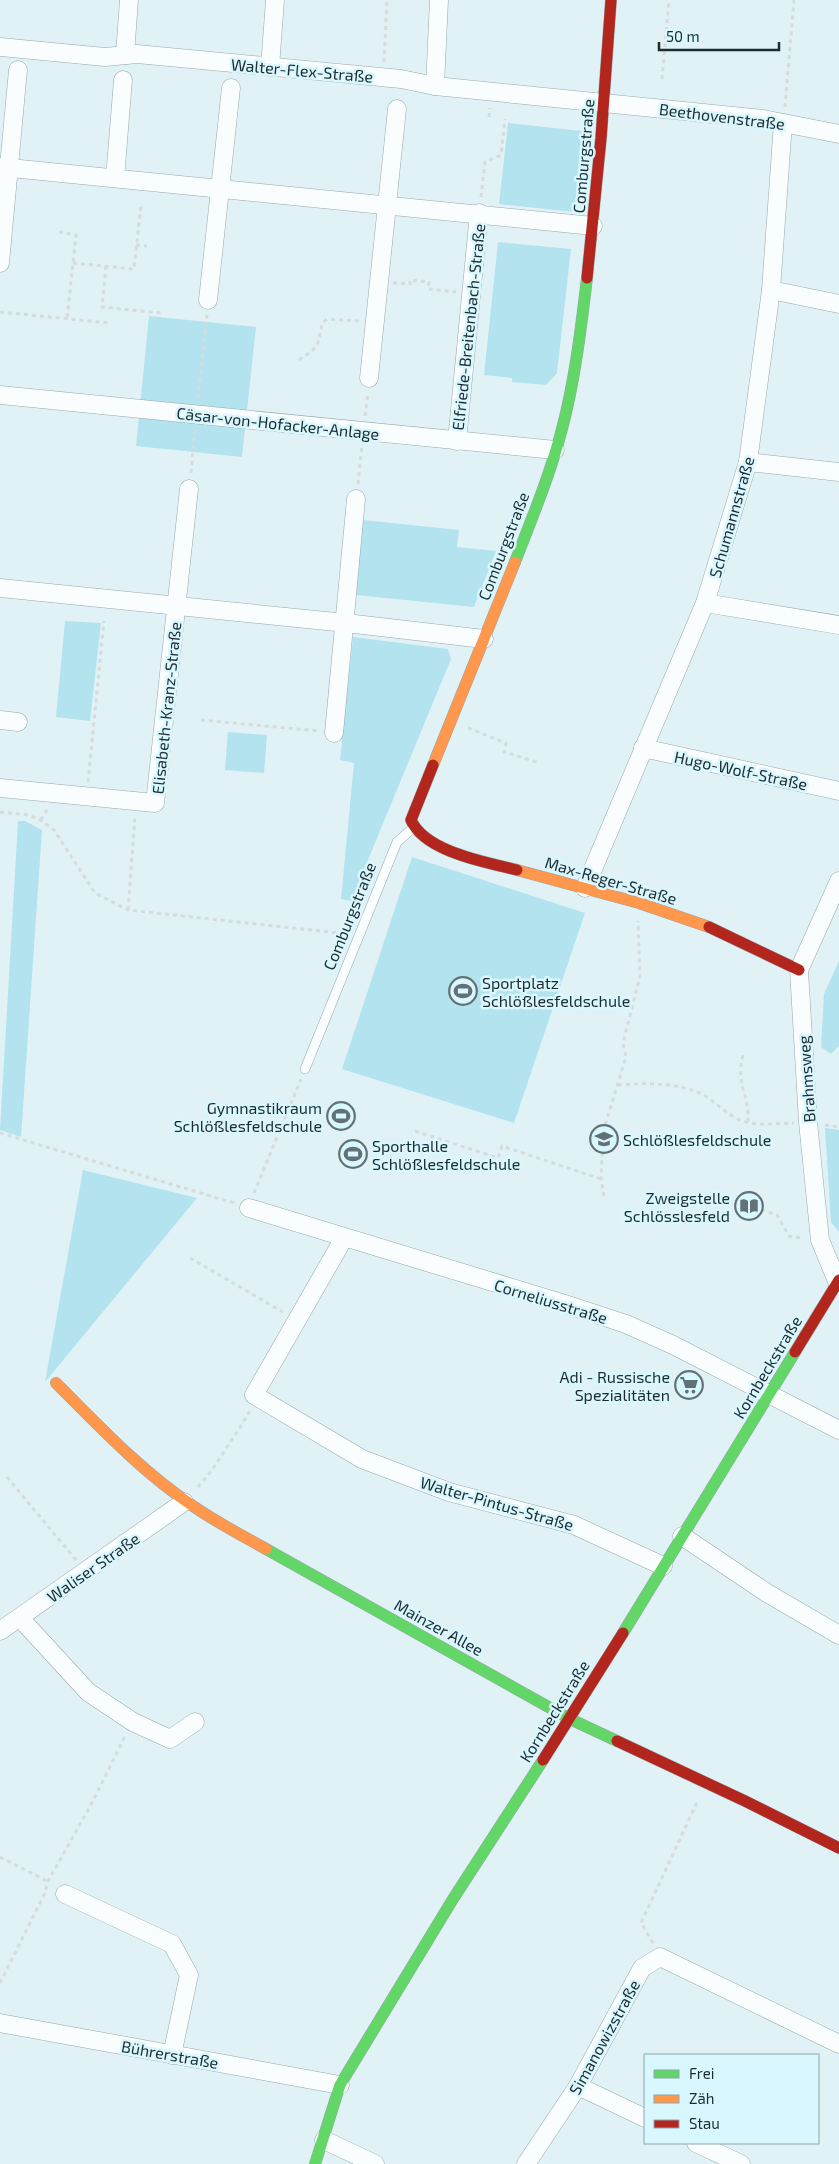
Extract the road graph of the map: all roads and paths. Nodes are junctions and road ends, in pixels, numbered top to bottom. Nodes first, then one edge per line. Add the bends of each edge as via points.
1 (129, 0) edge
2 (274, 0) edge
3 (387, 0) edge
4 (439, 0) edge
5 (612, 0) edge
6 (669, 0) edge
7 (794, 0) edge
8 (0, 46) edge
9 (125, 55) junction
10 (384, 62) dead end
11 (270, 67) junction
12 (18, 70) dead end
13 (662, 79) dead end
14 (123, 80) dead end
15 (435, 86) junction
16 (231, 88) dead end
17 (604, 103) junction
18 (397, 109) dead end
19 (505, 118) dead end
20 (784, 123) junction
21 (839, 134) edge
22 (4, 168) edge
23 (115, 178) junction
24 (220, 189) junction
25 (141, 204) dead end
26 (386, 204) junction
27 (479, 213) junction
28 (593, 226) junction
29 (59, 232) dead end
30 (136, 245) junction
31 (148, 246) dead end
32 (0, 263) edge
33 (73, 263) junction
34 (106, 266) junction
35 (379, 281) junction
36 (771, 290) junction
37 (471, 294) junction
38 (208, 300) joint
39 (839, 304) edge
40 (0, 312) edge
41 (160, 313) dead end
42 (67, 319) junction
43 (109, 323) dead end
44 (375, 323) junction
45 (300, 360) dead end
46 (369, 378) joint
47 (0, 395) edge
48 (196, 416) junction
49 (363, 432) junction
50 (457, 441) junction
51 (555, 450) junction
52 (748, 462) junction
53 (839, 472) edge
54 (189, 489) joint
55 (356, 499) joint
56 (0, 588) edge
57 (705, 603) junction
58 (177, 606) junction
59 (104, 621) dead end
60 (346, 623) junction
61 (839, 625) edge
62 (484, 639) junction
63 (0, 720) edge
64 (201, 720) dead end
65 (18, 722) dead end
66 (450, 722) junction
67 (334, 733) joint
68 (643, 748) junction
69 (537, 762) dead end
70 (0, 788) edge
71 (839, 791) edge
72 (87, 797) junction
73 (0, 812) edge
74 (135, 815) dead end
75 (413, 828) junction
76 (839, 880) edge
77 (585, 888) junction
78 (637, 903) junction
79 (128, 910) junction
80 (358, 935) junction
81 (799, 970) junction
82 (743, 1055) dead end
83 (305, 1069) joint
84 (618, 1085) junction
85 (748, 1122) junction
86 (808, 1122) junction
87 (415, 1131) dead end
88 (0, 1133) edge
89 (601, 1179) junction
90 (604, 1196) dead end
91 (249, 1208) junction
92 (761, 1210) dead end
93 (344, 1238) junction
94 (820, 1240) junction
95 (190, 1258) dead end
96 (838, 1281) edge
97 (296, 1320) junction
98 (56, 1383) dead end
99 (770, 1394) junction
100 (254, 1395) junction
101 (839, 1430) edge
102 (7, 1477) dead end
103 (184, 1502) junction
104 (682, 1536) junction
105 (662, 1566) junction
106 (86, 1572) junction
107 (20, 1618) junction
108 (0, 1631) edge
109 (839, 1636) edge
110 (570, 1719) junction
111 (133, 1722) junction
112 (195, 1722) dead end
113 (706, 1783) junction
114 (839, 1848) edge
115 (0, 1857) edge
116 (48, 1881) junction
117 (65, 1894) dead end
118 (660, 1957) junction
119 (0, 1983) edge
120 (0, 2023) edge
121 (839, 2044) edge
122 (172, 2055) junction
123 (340, 2085) junction
124 (578, 2086) junction
125 (644, 2118) edge
126 (324, 2140) junction
127 (698, 2144) edge
128 (315, 2164) edge
129 (376, 2164) edge
130 (526, 2164) edge
131 (741, 2164) edge

1 - 9 street
2 - 11 street
3 - 10 path
4 - 15 street
5 - 17 street, Comburgstraße
6 - 13 path
7 - 20 path
8 - 9 street, Walter-Flex-Straße via 105,57
9 - 11 street, Walter-Flex-Straße
11 - 15 street, Walter-Flex-Straße via 401,78
12 - 22 street
14 - 23 street
15 - 17 street, Walter-Flex-Straße
16 - 24 street
17 - 20 street, Beethovenstraße
17 - 28 street, Comburgstraße
18 - 26 street
19 - 27 path via 501,155 485,162
20 - 21 street, Beethovenstraße
20 - 36 street, Schumannstraße
22 - 23 street, Elfriede-Breitenbach-Straße
22 - 32 street
23 - 24 street, Elfriede-Breitenbach-Straße
24 - 26 street, Elfriede-Breitenbach-Straße
24 - 38 street
25 - 30 path
26 - 27 street, Elfriede-Breitenbach-Straße
26 - 35 street
27 - 28 street, Elfriede-Breitenbach-Straße
27 - 37 street, Elfriede-Breitenbach-Straße
28 - 51 street, Comburgstraße via 580,341
29 - 33 path via 76,235
30 - 31 path
30 - 34 path via 134,269
33 - 34 path
33 - 42 path
34 - 41 path via 102,307
35 - 37 path via 429,282 428,289
35 - 44 street
36 - 39 street
36 - 52 street, Schumannstraße
37 - 50 street, Elfriede-Breitenbach-Straße
38 - 48 path
40 - 42 path
42 - 43 path
44 - 45 path via 328,318 323,322 320,342 315,350
44 - 46 street
46 - 49 path
47 - 48 street, Cäsar-von-Hofacker-Anlage
48 - 49 street, Cäsar-von-Hofacker-Anlage
48 - 54 path
49 - 50 street, Cäsar-von-Hofacker-Anlage
49 - 55 path
50 - 51 street, Cäsar-von-Hofacker-Anlage
51 - 62 street, Comburgstraße via 540,499
52 - 53 street
52 - 57 street, Schumannstraße
54 - 58 street, Elisabeth-Kranz-Straße
55 - 60 street
56 - 58 street, Elisabeth-Kranz-Straße
57 - 61 street
57 - 68 street, Schumannstraße
58 - 60 street, Elisabeth-Kranz-Straße
58 - 72 street, Elisabeth-Kranz-Straße via 156,803
59 - 72 path
60 - 62 street, Elisabeth-Kranz-Straße
60 - 67 street
62 - 66 street, Comburgstraße
63 - 65 street
64 - 67 path
66 - 69 path via 506,743 504,752
66 - 75 street, Comburgstraße via 414,810
68 - 71 street, Hugo-Wolf-Straße
68 - 77 street, Schumannstraße
70 - 72 street, Elisabeth-Kranz-Straße
73 - 79 path via 41,820 54,830 95,893
74 - 79 path
75 - 77 street, Max-Reger-Straße via 422,837 458,853
75 - 80 lane, Comburgstraße via 397,842
76 - 81 street, Brahmsweg
77 - 78 street, Max-Reger-Straße
78 - 81 street, Max-Reger-Straße via 696,922
78 - 84 path via 640,976 623,1044 626,1057
79 - 80 path
80 - 83 lane, Comburgstraße
81 - 86 street, Brahmsweg
82 - 85 path via 740,1083 749,1107
83 - 91 path
84 - 85 path via 649,1083 674,1086 703,1095
84 - 89 path via 603,1132
85 - 86 path
86 - 94 street, Brahmsweg
87 - 89 path via 498,1158 502,1146
88 - 91 path
89 - 90 path
91 - 93 street, Corneliusstraße
92 - 94 path via 777,1215 789,1236
93 - 97 street
93 - 99 street, Corneliusstraße via 626,1324
94 - 96 street, Brahmsweg
95 - 97 path
96 - 99 street, Kornbeckstraße
97 - 100 street
98 - 103 street, Mainzer Allee via 110,1438
99 - 101 street, Corneliusstraße
99 - 104 street, Kornbeckstraße
100 - 103 path via 248,1415 212,1470
100 - 105 street, Walter-Pintus-Straße via 362,1459 449,1492 574,1525
102 - 106 path
103 - 106 street, Waliser Straße
103 - 110 street, Mainzer Allee
104 - 105 street, Kornbeckstraße
104 - 109 street
105 - 110 street, Kornbeckstraße
106 - 107 street, Waliser Straße
107 - 108 street, Waliser Straße
107 - 111 street via 88,1692
110 - 113 street, Mainzer Allee
110 - 123 street, Kornbeckstraße via 453,1899
111 - 112 street via 170,1739
111 - 116 path
113 - 114 street, Mainzer Allee
113 - 118 path via 641,1923
115 - 116 path
116 - 119 path
117 - 122 street via 172,1944 189,1975
118 - 121 street
118 - 124 street, Simanowizstraße via 642,1968
120 - 122 street, Bührerstraße
122 - 123 street, Bührerstraße
123 - 126 street, Kornbeckstraße
124 - 125 street
124 - 130 street, Simanowizstraße
126 - 128 street, Kornbeckstraße
126 - 129 street
127 - 131 street

